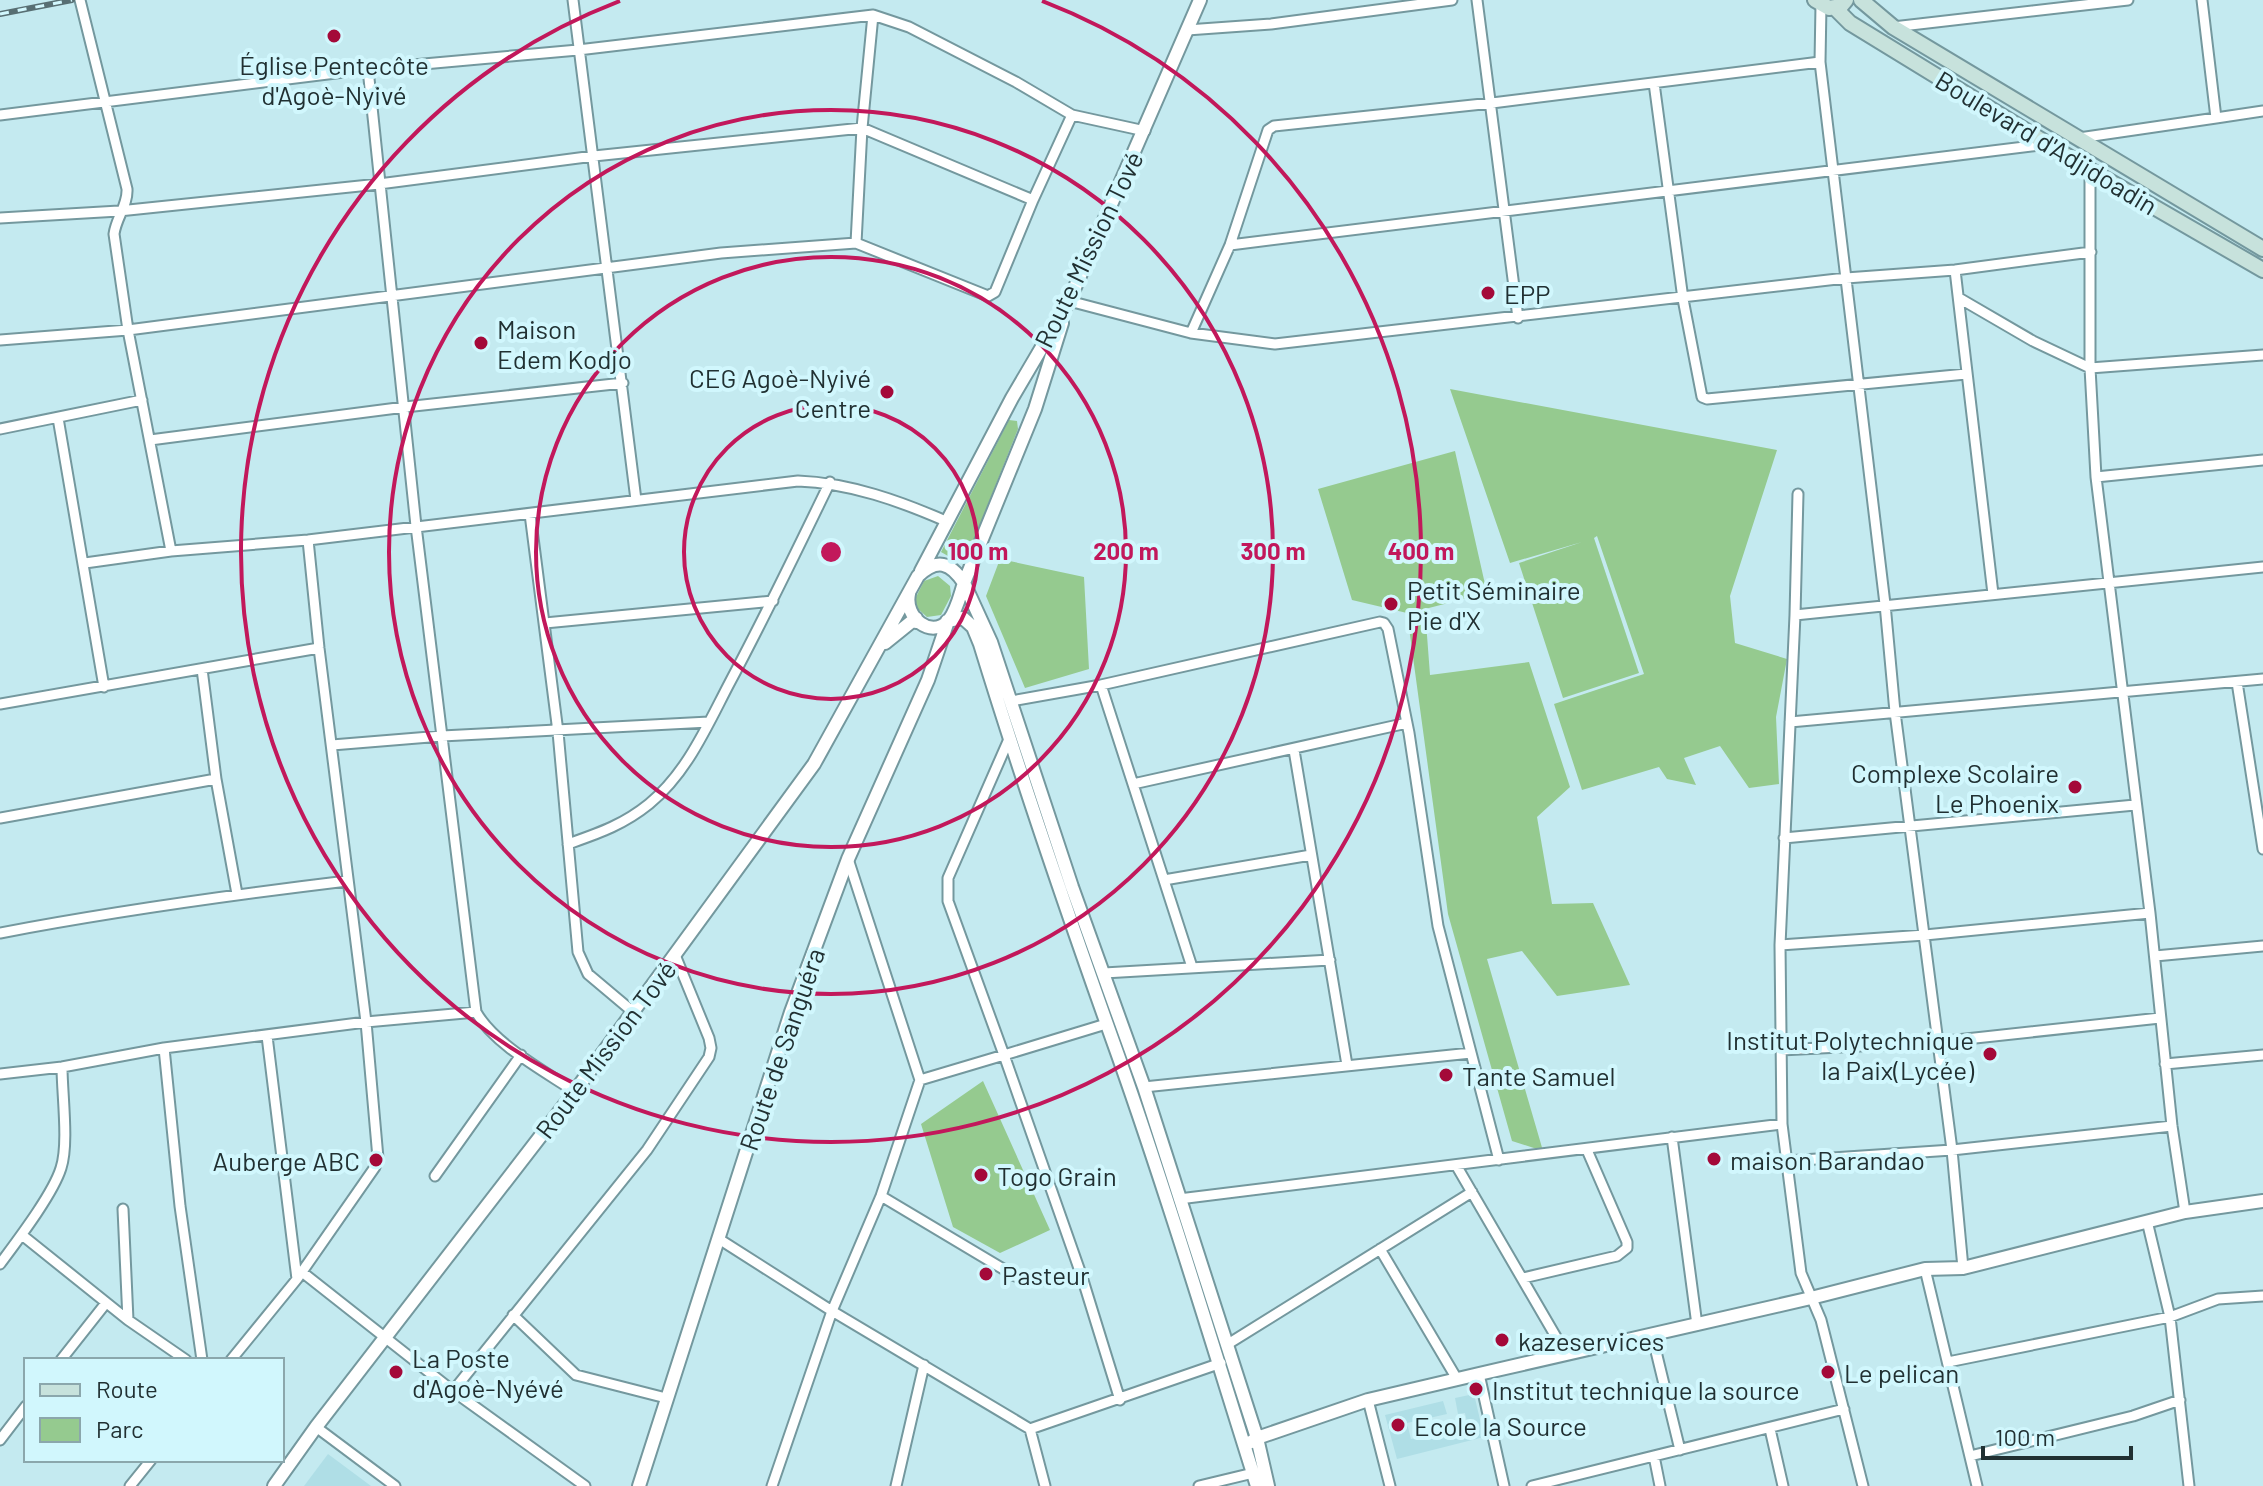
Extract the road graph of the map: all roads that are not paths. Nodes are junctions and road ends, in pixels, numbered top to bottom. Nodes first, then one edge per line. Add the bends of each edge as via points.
1 (80, 0) edge
2 (573, 0) edge
3 (1200, 0) edge
4 (1452, 0) edge
5 (1477, 0) edge
6 (1861, 0) edge
7 (2128, 0) edge
8 (2202, 0) edge
9 (1829, 4) edge
10 (873, 15) junction
11 (1893, 27) junction
12 (1187, 30) junction
13 (578, 50) junction
14 (1820, 62) junction
15 (368, 69) junction
16 (1654, 83) junction
17 (106, 103) junction
18 (1492, 103) junction
19 (2263, 111) edge
20 (0, 115) edge
21 (1072, 115) junction
22 (2216, 118) junction
23 (862, 128) junction
24 (1145, 131) junction
25 (2075, 138) junction
26 (2050, 144) junction
27 (594, 156) junction
28 (2090, 170) junction
29 (1833, 172) junction
30 (379, 184) junction
31 (1668, 192) junction
32 (1033, 200) junction
33 (119, 211) junction
34 (1506, 212) junction
35 (0, 218) edge
36 (856, 243) junction
37 (1230, 245) junction
38 (2263, 249) edge
39 (2091, 252) junction
40 (606, 267) junction
41 (1955, 270) junction
42 (2263, 270) edge
43 (1846, 278) junction
44 (393, 294) junction
45 (1959, 298) junction
46 (1683, 299) junction
47 (1069, 301) junction
48 (1518, 318) junction
49 (128, 330) junction
50 (1191, 333) junction
51 (0, 340) edge
52 (2263, 355) edge
53 (2090, 368) junction
54 (1966, 374) junction
55 (623, 383) junction
56 (1860, 384) junction
57 (1012, 398) junction
58 (142, 400) junction
59 (405, 407) junction
60 (1035, 409) junction
61 (58, 418) junction
62 (0, 429) edge
63 (150, 440) junction
64 (2263, 460) edge
65 (2096, 477) junction
66 (830, 482) junction
67 (1798, 494) dead end
68 (636, 500) junction
69 (530, 514) junction
70 (948, 522) junction
71 (416, 526) junction
72 (308, 540) junction
73 (171, 551) junction
74 (85, 563) junction
75 (2263, 567) edge
76 (918, 576) junction
77 (964, 583) junction
78 (2108, 584) junction
79 (909, 594) junction
80 (1993, 594) junction
81 (773, 601) junction
82 (1885, 604) junction
83 (1795, 615) junction
84 (948, 621) junction
85 (916, 622) junction
86 (545, 623) junction
87 (929, 627) junction
88 (319, 648) junction
89 (874, 654) junction
90 (202, 669) junction
91 (2263, 679) edge
92 (928, 680) junction
93 (2237, 682) junction
94 (1101, 685) junction
95 (104, 687) junction
96 (2122, 691) junction
97 (1011, 701) junction
98 (1, 702) edge
99 (1895, 712) junction
100 (709, 722) junction
101 (1790, 722) junction
102 (1407, 723) junction
103 (558, 732) junction
104 (442, 736) junction
105 (1009, 739) junction
106 (332, 745) junction
107 (1294, 750) junction
108 (216, 779) junction
109 (1133, 784) junction
110 (2135, 805) junction
111 (0, 818) edge
112 (1911, 827) junction
113 (2262, 833) edge
114 (1784, 838) junction
115 (568, 844) junction
116 (2263, 849) edge
117 (1311, 855) junction
118 (848, 859) junction
119 (1164, 880) junction
120 (347, 881) junction
121 (237, 894) junction
122 (2150, 913) junction
123 (0, 933) edge
124 (1925, 935) junction
125 (1780, 945) junction
126 (2263, 946) edge
127 (675, 955) junction
128 (2155, 956) junction
129 (1330, 960) junction
130 (1192, 967) junction
131 (1104, 973) junction
132 (632, 1011) junction
133 (476, 1012) junction
134 (2160, 1018) junction
135 (1120, 1019) junction
136 (366, 1022) junction
137 (1106, 1024) junction
138 (267, 1036) junction
139 (1938, 1042) junction
140 (164, 1048) junction
141 (1781, 1050) junction
142 (1471, 1053) junction
143 (521, 1055) junction
144 (1004, 1055) junction
145 (2263, 1055) edge
146 (2165, 1064) junction
147 (1347, 1065) junction
148 (62, 1067) junction
149 (0, 1074) edge
150 (920, 1080) junction
151 (1144, 1087) junction
152 (574, 1091) junction
153 (1782, 1124) junction
154 (2172, 1126) junction
155 (1672, 1137) junction
156 (1587, 1150) junction
157 (1952, 1150) junction
158 (1499, 1160) junction
159 (1787, 1161) junction
160 (1456, 1165) junction
161 (435, 1176) dead end
162 (1472, 1192) junction
163 (881, 1196) junction
164 (1173, 1200) junction
165 (2263, 1201) edge
166 (123, 1209) dead end
167 (2185, 1212) junction
168 (2147, 1221) junction
169 (22, 1235) junction
170 (719, 1239) junction
171 (1380, 1249) junction
172 (0, 1264) edge
173 (1963, 1268) junction
174 (1925, 1269) junction
175 (299, 1275) junction
176 (1082, 1277) junction
177 (1523, 1278) junction
178 (2263, 1296) edge
179 (1811, 1298) junction
180 (106, 1303) junction
181 (832, 1311) junction
182 (513, 1315) junction
183 (2170, 1317) junction
184 (128, 1320) junction
185 (1697, 1325) junction
186 (1652, 1335) junction
187 (385, 1337) junction
188 (1228, 1344) junction
189 (1566, 1354) junction
190 (63, 1358) edge
191 (183, 1358) edge
192 (202, 1358) edge
193 (233, 1358) edge
194 (1948, 1362) junction
195 (1221, 1363) junction
196 (924, 1365) junction
197 (1479, 1374) junction
198 (1457, 1379) junction
199 (453, 1391) junction
200 (666, 1398) junction
201 (1120, 1400) junction
202 (1368, 1400) junction
203 (2180, 1400) junction
204 (24, 1409) edge
205 (1844, 1409) junction
206 (316, 1427) junction
207 (1030, 1429) junction
208 (1770, 1429) junction
209 (0, 1440) edge
210 (1251, 1441) junction
211 (1680, 1450) junction
212 (1654, 1456) junction
213 (1970, 1456) junction
214 (149, 1462) edge
215 (1253, 1473) junction
216 (130, 1486) edge
217 (274, 1486) edge
218 (395, 1486) edge
219 (585, 1486) edge
220 (639, 1486) edge
221 (772, 1486) edge
222 (896, 1486) edge
223 (1045, 1486) edge
224 (1199, 1486) edge
225 (1257, 1486) edge
226 (1268, 1486) edge
227 (1390, 1486) edge
228 (1504, 1486) edge
229 (1532, 1486) edge
230 (1660, 1486) edge
231 (1783, 1486) edge
232 (1863, 1486) edge
233 (1977, 1486) edge
234 (2189, 1486) edge

1 - 17 street
2 - 13 street
3 - 12 street, Route Mission Tové
4 - 12 street
5 - 18 street
6 - 11 main road, Boulevard d'Adjidoadin
7 - 11 street
8 - 22 street
9 - 14 street
9 - 26 main road, Boulevard d'Adjidoadin via 1850,23
10 - 13 street
10 - 21 street via 909,27
10 - 23 street
11 - 25 main road, Boulevard d'Adjidoadin
12 - 24 street, Route Mission Tové
13 - 15 street
13 - 27 street
14 - 16 street
14 - 29 street
15 - 17 street
15 - 30 street
16 - 18 street
16 - 31 street
17 - 20 street
17 - 33 street via 128,196
18 - 34 street
18 - 37 street via 1274,126 1268,130
19 - 22 street
21 - 24 street
21 - 32 street
22 - 25 street
23 - 27 street
23 - 32 street
23 - 36 street
24 - 47 street, Route Mission Tové
25 - 38 main road, Boulevard d'Adjidoadin
26 - 28 main road, Boulevard d'Adjidoadin
26 - 29 street
27 - 30 street
27 - 40 street
28 - 39 street
28 - 42 main road, Boulevard d'Adjidoadin
29 - 31 street
29 - 43 street
30 - 33 street
30 - 44 street
31 - 34 street
31 - 46 street
32 - 36 street via 995,292 988,296
33 - 35 street
33 - 49 street via 114,234
34 - 37 street
34 - 48 street
36 - 40 street
37 - 50 street
39 - 41 street
39 - 53 street
40 - 44 street
40 - 55 street
41 - 43 street
41 - 45 street
43 - 46 street
43 - 56 street
44 - 49 street
44 - 59 street
45 - 53 street
45 - 54 street
46 - 48 street
46 - 56 street via 1700,395 1705,399
47 - 50 street
47 - 57 street, Route Mission Tové
47 - 60 street
48 - 50 street via 1275,344
49 - 51 street
49 - 58 street
52 - 53 street
53 - 65 street
54 - 56 street
54 - 80 street
55 - 59 street
55 - 68 street
56 - 82 street
57 - 60 street
57 - 70 street, Route Mission Tové
58 - 61 street
58 - 63 street
59 - 63 street
59 - 71 street
60 - 77 street
61 - 62 street
61 - 74 street
63 - 73 street
64 - 65 street
65 - 78 street
66 - 68 street
66 - 70 street
66 - 81 street
67 - 83 street
68 - 69 street
69 - 71 street
69 - 86 street
70 - 76 street, Route Mission Tové
71 - 72 street
71 - 104 street
72 - 73 street
72 - 88 street
73 - 74 street
74 - 95 street
75 - 78 street
76 - 77 street via 929,567 944,565
76 - 79 street, Route Mission Tové
77 - 84 street, Route de Sanguéra
77 - 97 street
78 - 80 street
78 - 96 street
79 - 85 street via 908,609
79 - 89 street, Route Mission Tové
80 - 82 street
81 - 86 street
81 - 100 street
82 - 83 street
82 - 99 street
83 - 101 street
84 - 87 street
84 - 92 street, Route de Sanguéra
84 - 105 street via 963,618 973,627
85 - 87 street
85 - 89 street via 903,626
86 - 103 street
87 - 92 street via 936,628 936,634
88 - 90 street
88 - 106 street
89 - 127 street, Route Mission Tové via 814,764
90 - 95 street
90 - 108 street
91 - 93 street
92 - 118 street, Route de Sanguéra
93 - 96 street
93 - 113 street
94 - 97 street
94 - 102 street via 1380,622 1388,629
94 - 109 street
95 - 98 street
96 - 99 street
96 - 110 street
97 - 131 street
99 - 101 street
99 - 112 street
100 - 103 street
100 - 115 street via 674,779 651,803 619,826
101 - 114 street
102 - 107 street
102 - 142 street via 1438,926
103 - 104 street
103 - 115 street
104 - 106 street
104 - 133 street
105 - 137 street
105 - 144 street via 946,890
106 - 120 street
107 - 109 street
107 - 117 street
108 - 111 street
108 - 121 street
109 - 119 street
110 - 112 street
110 - 122 street
112 - 114 street
112 - 124 street
113 - 116 street
114 - 125 street
115 - 132 street via 581,964
117 - 119 street
117 - 129 street
118 - 150 street
118 - 170 street, Route de Sanguéra via 791,1012
119 - 130 street
120 - 121 street
120 - 136 street
121 - 123 street
122 - 124 street
122 - 128 street
124 - 125 street
124 - 139 street
125 - 141 street
126 - 128 street
127 - 132 street, Route Mission Tové
127 - 182 street via 709,1038 709,1057 647,1150
128 - 134 street
129 - 130 street
129 - 147 street
130 - 131 street
131 - 135 street
132 - 152 street, Route Mission Tové
133 - 136 street
133 - 143 street
134 - 139 street
134 - 146 street
135 - 137 street
135 - 151 street
136 - 138 street
136 - 175 street via 378,1158
137 - 144 street
137 - 164 street
138 - 140 street
138 - 175 street
139 - 141 street
139 - 157 street
140 - 148 street
140 - 192 street
141 - 153 street
142 - 147 street
142 - 158 street
143 - 152 street
143 - 161 street
144 - 150 street
144 - 176 street
145 - 146 street
146 - 154 street
147 - 151 street
148 - 149 street
148 - 169 street via 60,1170
150 - 163 street
151 - 164 street
152 - 187 street, Route Mission Tové
153 - 155 street
153 - 159 street
154 - 157 street
154 - 167 street
155 - 156 street
155 - 185 street
156 - 158 street
156 - 177 street via 1627,1248 1617,1256
157 - 159 street
157 - 173 street
158 - 160 street
159 - 179 street via 1801,1273
160 - 162 street
160 - 164 street
162 - 171 street
162 - 177 street
163 - 176 street via 1015,1276 1029,1281
163 - 181 street
164 - 188 street
164 - 195 street
165 - 167 street
166 - 184 street
167 - 168 street
168 - 173 street
168 - 183 street
169 - 172 street
169 - 180 street
170 - 181 street
170 - 200 street, Route de Sanguéra
171 - 188 street
171 - 198 street
173 - 174 street
174 - 179 street
174 - 194 street
175 - 187 street
175 - 193 street
176 - 201 street
177 - 189 street
178 - 183 street via 2218,1299
179 - 185 street
179 - 205 street
180 - 184 street
180 - 190 street
181 - 196 street
181 - 221 street
182 - 199 street
182 - 200 street via 576,1375
183 - 194 street
183 - 203 street
184 - 191 street
185 - 186 street
186 - 189 street
186 - 211 street
187 - 199 street
187 - 206 street, Route Mission Tové
188 - 210 street
189 - 197 street
194 - 213 street
195 - 201 street
195 - 210 street
196 - 207 street
196 - 222 street
197 - 198 street
197 - 228 street
198 - 202 street
199 - 219 street
200 - 220 street, Route de Sanguéra
201 - 207 street
202 - 210 street
202 - 227 street
203 - 213 street
203 - 234 street
204 - 209 street
205 - 208 street
205 - 232 street
206 - 217 street, Route Mission Tové
206 - 218 street
207 - 223 street
208 - 211 street
208 - 231 street
210 - 215 street
210 - 226 street
211 - 212 street
212 - 229 street
212 - 230 street
213 - 233 street
214 - 216 street
215 - 224 street
215 - 225 street

